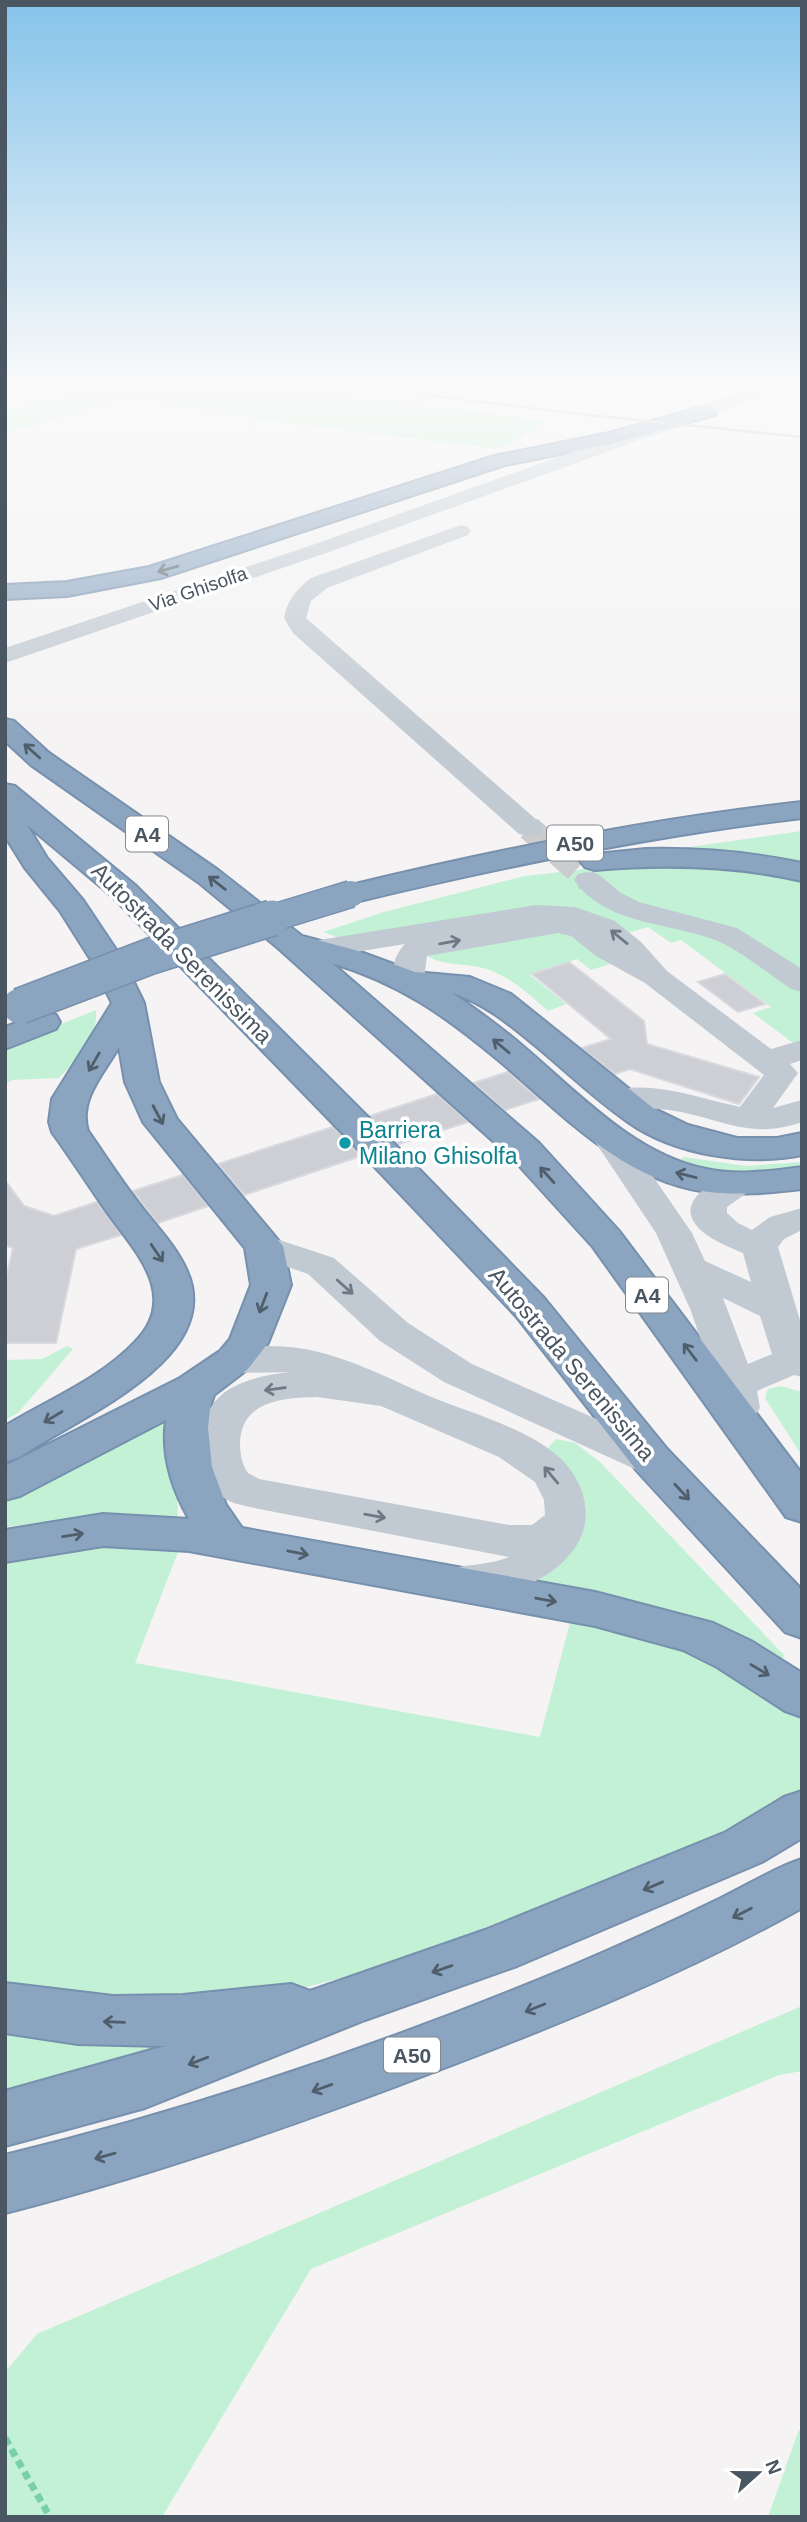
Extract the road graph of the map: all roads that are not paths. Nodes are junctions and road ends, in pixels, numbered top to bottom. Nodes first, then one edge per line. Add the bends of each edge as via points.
1 (381, 499) edge
2 (461, 499) edge
3 (461, 531) dead end
4 (5, 592) edge
5 (5, 656) edge
6 (5, 727) edge
7 (5, 792) edge
8 (802, 810) edge
9 (5, 811) edge
10 (802, 825) edge
11 (529, 828) tunnel mouth
12 (551, 865) junction
13 (802, 872) edge
14 (588, 880) tunnel mouth
15 (362, 901) junction
16 (304, 945) junction
17 (656, 977) junction
18 (408, 980) junction
19 (802, 983) edge
20 (128, 1003) junction
21 (23, 1013) edge
22 (5, 1039) edge
23 (802, 1049) edge
24 (766, 1061) junction
25 (621, 1098) junction
26 (802, 1110) edge
27 (748, 1120) junction
28 (609, 1137) junction
29 (802, 1144) edge
30 (798, 1181) edge
31 (739, 1182) junction
32 (802, 1219) edge
33 (264, 1246) junction
34 (760, 1247) junction
35 (690, 1268) junction
36 (777, 1309) junction
37 (234, 1360) junction
38 (798, 1361) edge
39 (736, 1385) junction
40 (195, 1388) junction
41 (391, 1395) junction
42 (538, 1408) junction
43 (742, 1423) junction
44 (10, 1442) edge
45 (506, 1445) junction
46 (652, 1460) junction
47 (5, 1485) edge
48 (802, 1506) edge
49 (567, 1517) junction
50 (226, 1540) junction
51 (5, 1546) edge
52 (451, 1583) junction
53 (802, 1620) edge
54 (802, 1698) edge
55 (802, 1812) edge
56 (802, 1881) edge
57 (352, 2000) junction
58 (5, 2008) edge
59 (5, 2119) edge
60 (5, 2184) edge

1 -> 4 highway via 153,573 67,589
2 - 5 street, Via Ghisolfa
3 - 11 street via 319,583 304,594 295,618
16 -> 6 highway, A4 via 40,759
7 - 46 highway, Autostrada Serenissima / A4 via 124,891 367,1136 530,1307
8 - 15 highway, A50 via 690,824 481,862
9 - 20 highway via 35,862 90,932
10 - 12 highway
12 - 13 highway via 688,858 759,863
12 - 15 highway
14 - 19 street via 629,908 727,934
15 - 21 highway via 158,977
17 -> 16 street via 627,943 604,925 572,913
16 - 18 highway
43 -> 16 highway, A4 via 606,1239 526,1152
18 -> 17 street via 410,956 417,949 559,925 582,930
17 - 24 lane
18 - 25 highway via 459,984 500,1001
28 -> 18 highway via 472,1021
20 -> 33 highway via 142,1082 161,1122
20 -> 44 highway via 69,1098 67,1122 126,1212 158,1251 175,1289 171,1322 131,1368
21 - 22 highway
23 - 24 lane
24 - 27 street via 782,1073
25 - 27 street via 670,1100
25 - 29 highway via 675,1133 718,1146 757,1150
26 - 27 street via 767,1121
31 -> 28 highway via 704,1180 657,1167
28 - 35 street via 674,1233
30 - 31 highway
31 - 34 street via 709,1203 709,1216 725,1231
32 - 34 street via 770,1232
33 -> 37 highway via 271,1285 248,1343
33 -> 42 street via 321,1266 413,1346 458,1373
34 - 36 street
35 - 36 street
35 - 39 street
36 - 38 street via 789,1350
37 - 40 highway
37 - 41 street via 310,1362
38 - 39 street
39 - 43 street
40 - 47 highway
40 - 50 highway via 185,1426 188,1461 212,1522
41 - 45 street
41 -> 49 street via 337,1385 257,1392 230,1408 224,1420 220,1437 225,1471 233,1483 253,1493 523,1543 549,1537
42 - 45 street
42 - 46 street
43 - 48 highway, A4
49 -> 45 street via 567,1503 553,1476
46 -> 53 highway, Autostrada Serenissima / A4
49 - 52 street via 554,1545 526,1567 491,1580
51 -> 50 highway via 103,1530
50 -> 52 highway
52 -> 54 highway via 595,1609 696,1636 734,1654
55 -> 57 highway via 744,1847 676,1876 498,1949
56 -> 60 highway, A50 via 602,1980 500,2022 308,2093
57 -> 58 highway via 185,2022 86,2021
57 -> 59 highway via 145,2081

